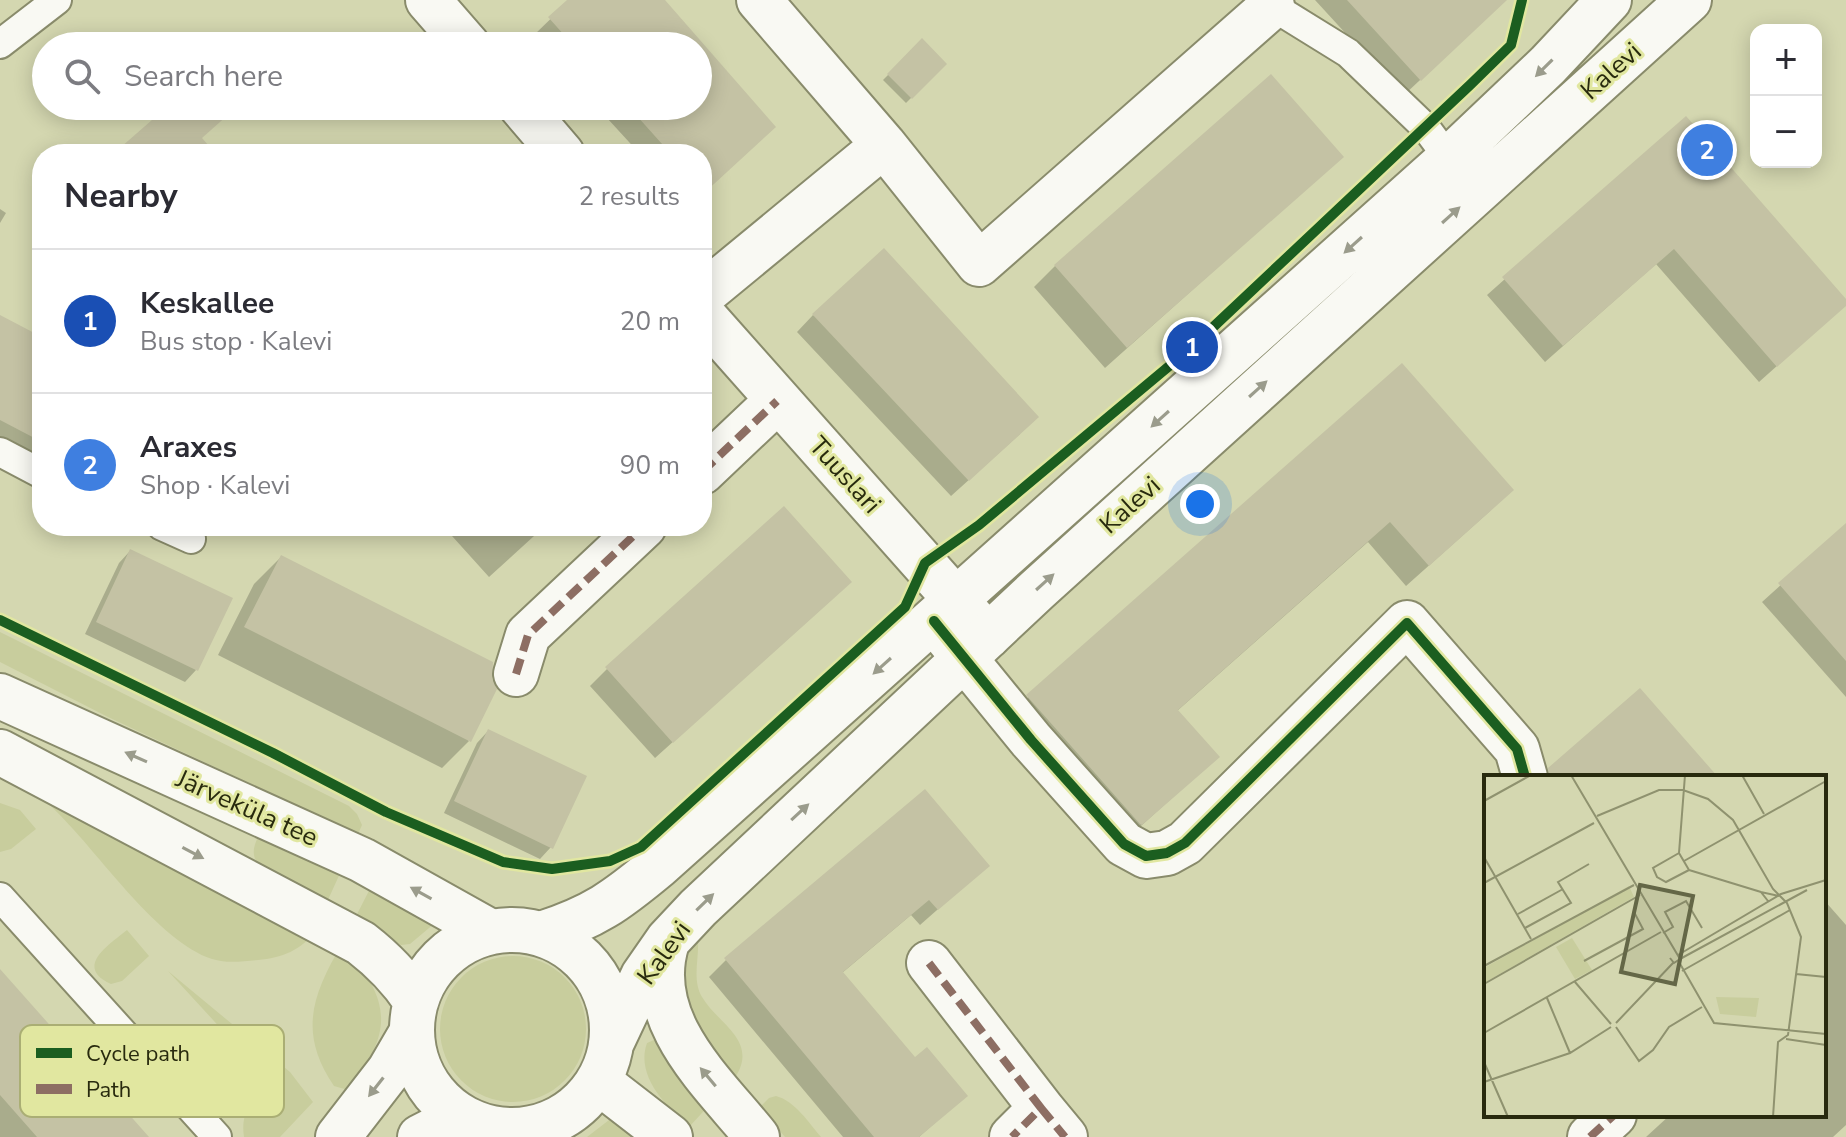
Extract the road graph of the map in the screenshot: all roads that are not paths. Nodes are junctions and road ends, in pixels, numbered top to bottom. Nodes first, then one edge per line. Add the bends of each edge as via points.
1 (57, 0) edge
2 (428, 0) edge
3 (759, 0) edge
4 (1689, 0) edge
5 (1269, 3) edge
6 (1598, 4) edge
7 (456, 32) edge
8 (0, 44) edge
9 (1633, 51) junction
10 (533, 120) edge
11 (553, 144) edge
12 (884, 145) junction
13 (1449, 159) junction
14 (712, 287) edge
15 (712, 326) edge
16 (777, 401) junction
17 (0, 452) edge
18 (712, 463) edge
19 (32, 469) edge
20 (184, 536) edge
21 (633, 536) edge
22 (191, 539) dead end
23 (946, 610) junction
24 (976, 647) junction
25 (516, 674) dead end
26 (0, 696) edge
27 (0, 752) edge
28 (1524, 775) edge
29 (0, 897) edge
30 (489, 931) junction
31 (541, 934) junction
32 (668, 940) junction
33 (929, 963) dead end
34 (413, 1017) junction
35 (116, 1025) edge
36 (605, 1063) junction
37 (199, 1117) edge
38 (459, 1117) junction
39 (1612, 1117) edge
40 (1039, 1127) edge
41 (523, 1134) edge
42 (217, 1137) edge
43 (338, 1137) edge
44 (420, 1137) edge
45 (670, 1137) edge
46 (757, 1137) edge
47 (1590, 1137) edge

1 - 8 lane
2 - 7 main road
3 - 12 main road
4 - 9 main road, Kalevi
5 - 12 main road via 979,264
5 - 13 lane via 1348,53 1426,128
6 - 9 main road
6 -> 13 main road, Kalevi via 1548,65
24 -> 9 main road, Kalevi
10 - 11 main road
12 - 14 main road
13 -> 23 main road, Kalevi
15 - 16 main road, Tuuslari
16 - 18 main road
16 - 23 main road, Tuuslari
17 - 19 lane
20 - 22 lane
21 - 25 main road via 528,635
23 - 24 main road, Tuuslari
23 -> 31 main road, Kalevi via 618,900
24 - 28 main road, Tuuslari via 1031,740 1124,844 1146,856 1185,843 1407,623 1517,749
32 -> 24 main road, Kalevi
30 -> 26 main road, Järveküla tee via 362,860
27 -> 34 main road via 361,943 402,980
29 - 35 lane
30 - 31 main road via 524,929
30 - 34 main road via 457,945 431,969
31 - 36 main road via 558,939 585,960 605,990 613,1020
32 - 36 main road, Kalevi via 643,976
46 -> 32 main road via 682,1043 668,1016 663,983
33 - 40 main road
34 - 38 main road via 419,1069 435,1096
34 -> 43 main road via 389,1071
36 - 41 main road via 579,1106
36 - 45 main road
37 - 42 lane
38 - 41 main road
38 - 44 main road
39 - 47 main road

